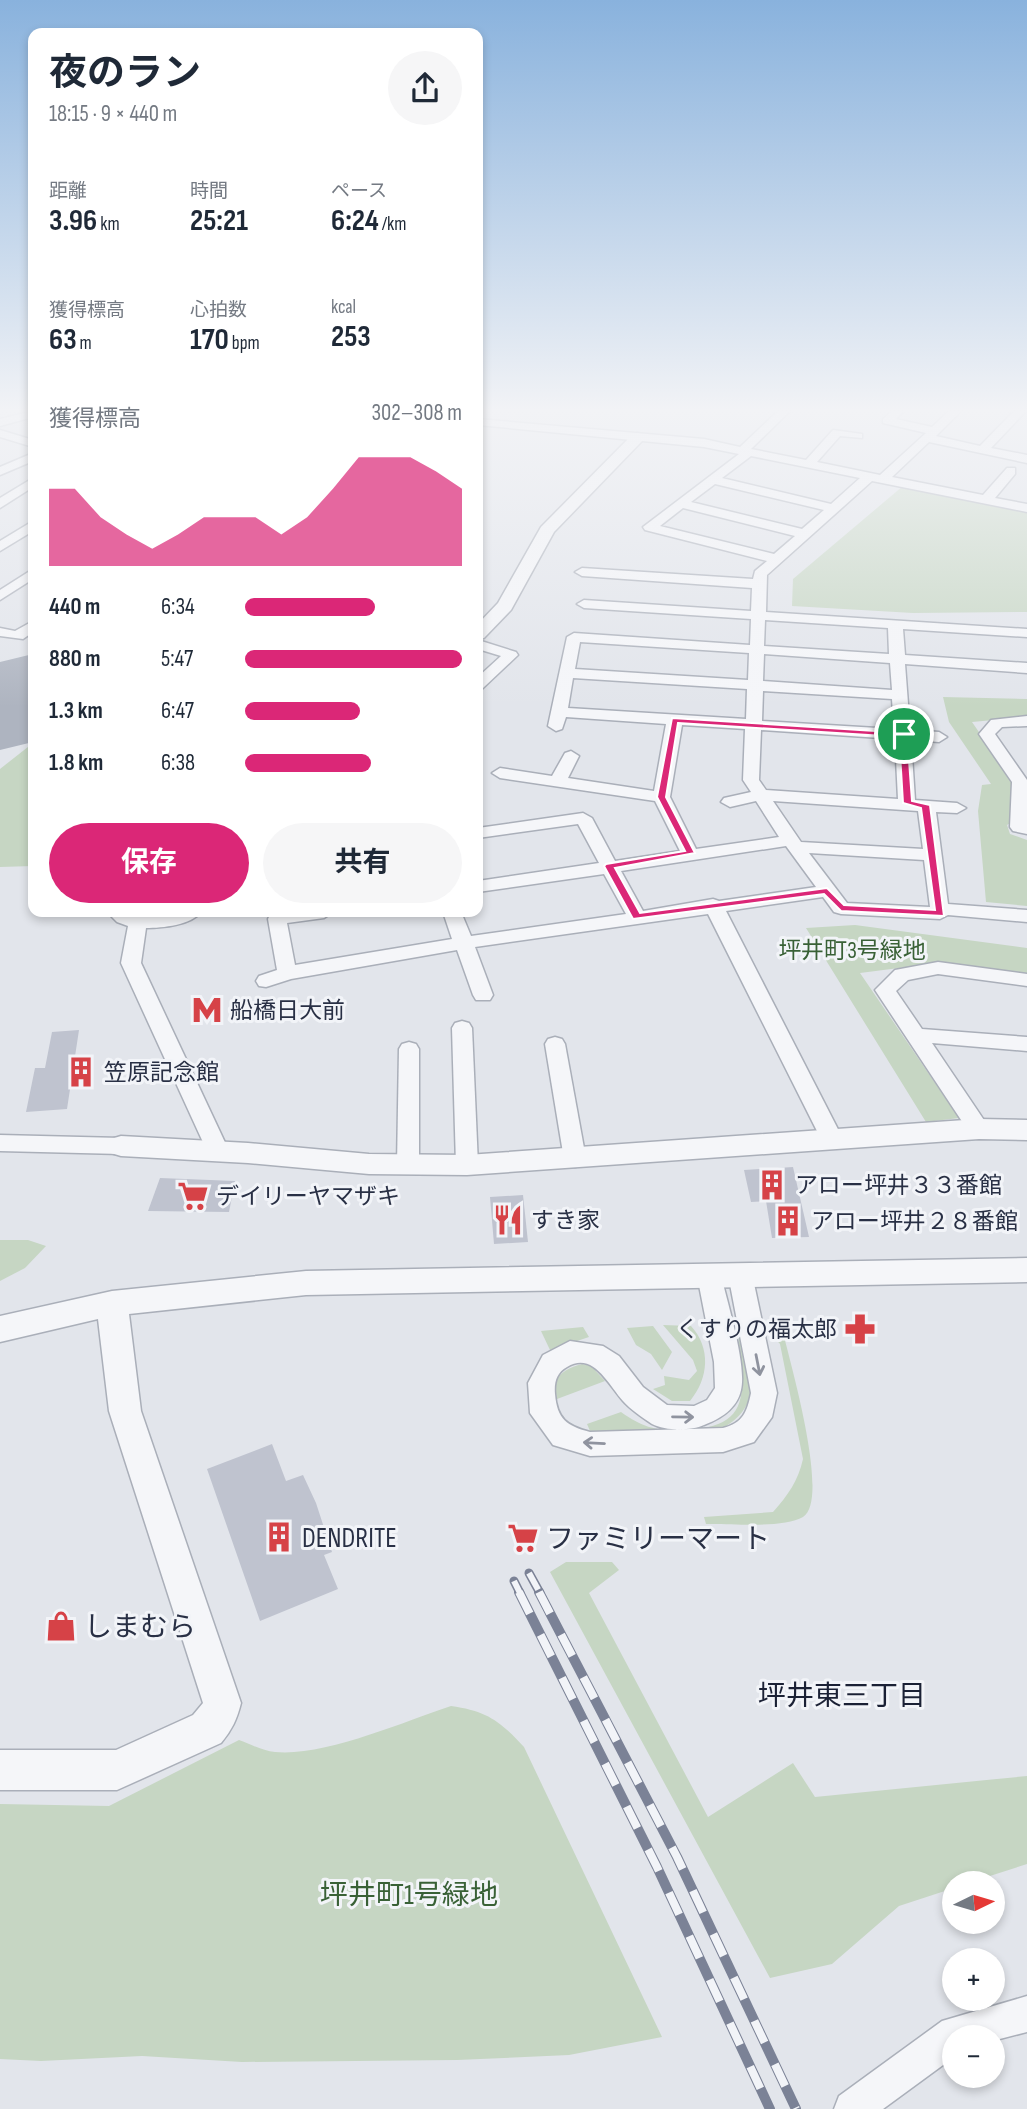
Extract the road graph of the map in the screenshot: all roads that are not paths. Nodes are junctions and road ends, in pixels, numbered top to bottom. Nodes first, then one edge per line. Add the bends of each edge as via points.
1 (567, 509) edge
2 (673, 509) edge
3 (708, 509) edge
4 (834, 509) edge
5 (28, 527) edge
6 (806, 534) junction
7 (0, 547) edge
8 (637, 556) dead end
9 (776, 559) junction
10 (582, 572) dead end
11 (28, 576) edge
12 (633, 576) junction
13 (759, 584) junction
14 (0, 596) edge
15 (584, 604) dead end
16 (605, 606) junction
17 (758, 615) junction
18 (895, 625) junction
19 (28, 629) edge
20 (483, 629) edge
21 (0, 632) edge
22 (1027, 633) edge
23 (483, 646) edge
24 (757, 650) junction
25 (897, 659) junction
26 (1027, 668) edge
27 (567, 673) junction
28 (483, 680) edge
29 (755, 685) junction
30 (901, 695) junction
31 (675, 720) junction
32 (1027, 721) edge
33 (753, 726) junction
34 (904, 734) junction
35 (939, 737) dead end
36 (571, 756) dead end
37 (500, 773) dead end
38 (558, 782) junction
39 (762, 795) junction
40 (661, 797) junction
41 (730, 802) dead end
42 (907, 803) junction
43 (926, 805) junction
44 (524, 807) dead end
45 (957, 808) dead end
46 (531, 825) junction
47 (1027, 829) edge
48 (483, 832) edge
49 (793, 843) junction
50 (691, 853) junction
51 (931, 855) junction
52 (609, 866) junction
53 (483, 886) edge
54 (827, 891) junction
55 (713, 905) junction
56 (940, 909) junction
57 (1027, 916) edge
58 (121, 917) edge
59 (180, 917) edge
60 (290, 917) edge
61 (454, 917) edge
62 (636, 917) junction
63 (138, 921) junction
64 (463, 943) junction
65 (287, 973) junction
66 (1027, 980) edge
67 (266, 981) dead end
68 (483, 995) dead end
69 (462, 1028) dead end
70 (914, 1035) junction
71 (555, 1044) dead end
72 (1027, 1044) edge
73 (409, 1049) dead end
74 (979, 1129) junction
75 (1027, 1130) edge
76 (832, 1139) junction
77 (0, 1143) edge
78 (121, 1146) joint
79 (218, 1151) junction
80 (575, 1159) junction
81 (408, 1165) junction
82 (467, 1165) junction
83 (1027, 1270) edge
84 (740, 1274) junction
85 (709, 1275) junction
86 (112, 1303) junction
87 (0, 1329) edge
88 (0, 1770) edge
89 (1027, 2014) edge
90 (852, 2109) edge

1 - 20 street via 547,530 505,606
2 - 9 street via 650,527
3 - 6 street
4 - 6 street
5 - 7 street
6 - 9 street
8 - 12 street
9 - 13 street via 760,574
10 - 16 street
11 - 14 street
12 - 13 street via 685,572
12 - 16 street
13 - 17 street
15 - 16 street
16 - 17 street
16 - 24 street
16 - 27 street via 574,637
17 - 18 street
17 - 24 street
18 - 22 street
18 - 25 street
19 - 21 street via 18,636
23 - 28 street via 511,655
24 - 25 street
24 - 29 street
25 - 26 street
25 - 30 street
27 - 29 street
27 - 31 street via 557,719
29 - 30 street
29 - 33 street
30 - 34 street
31 - 33 street
31 - 40 street
32 - 47 street via 997,723 987,734 1020,782 1019,827
33 - 34 street
33 - 39 street via 751,780
34 - 35 street
34 - 42 street
36 - 38 street
37 - 38 street
38 - 40 street
39 - 41 street
39 - 42 street
39 - 49 street
40 - 50 street
42 - 43 street
43 - 45 street
43 - 51 street
44 - 46 street
46 - 48 street
46 - 52 street via 583,818
49 - 50 street
49 - 51 street
49 - 54 street
50 - 52 street
51 - 56 street
52 - 53 street
52 - 62 street
54 - 55 street
54 - 56 street via 841,908 940,913
55 - 62 street
55 - 76 street
56 - 57 street
58 - 63 street
59 - 63 street
60 - 65 street via 277,919
61 - 64 street
62 - 64 street
63 - 79 street via 131,963
64 - 65 street
64 - 68 street
65 - 67 street
66 - 70 street via 938,968 902,975 885,990
69 - 82 street
70 - 72 street
70 - 74 street
71 - 80 street
73 - 81 street
74 - 75 street
74 - 76 street
76 - 80 street
77 - 78 street
78 - 79 street
79 - 81 street
80 - 82 street
81 - 82 street
83 - 84 street
84 - 85 street
84 -> 85 street via 764,1393 759,1418 746,1434 723,1440 590,1444 562,1437 543,1413 541,1383 552,1363 570,1352 594,1353 610,1364 634,1395 662,1416 696,1417 716,1408 728,1390 727,1362
85 - 86 street via 306,1283
86 - 87 street
86 - 88 street via 125,1411 222,1703 207,1729 117,1770
89 - 90 street via 955,2034

